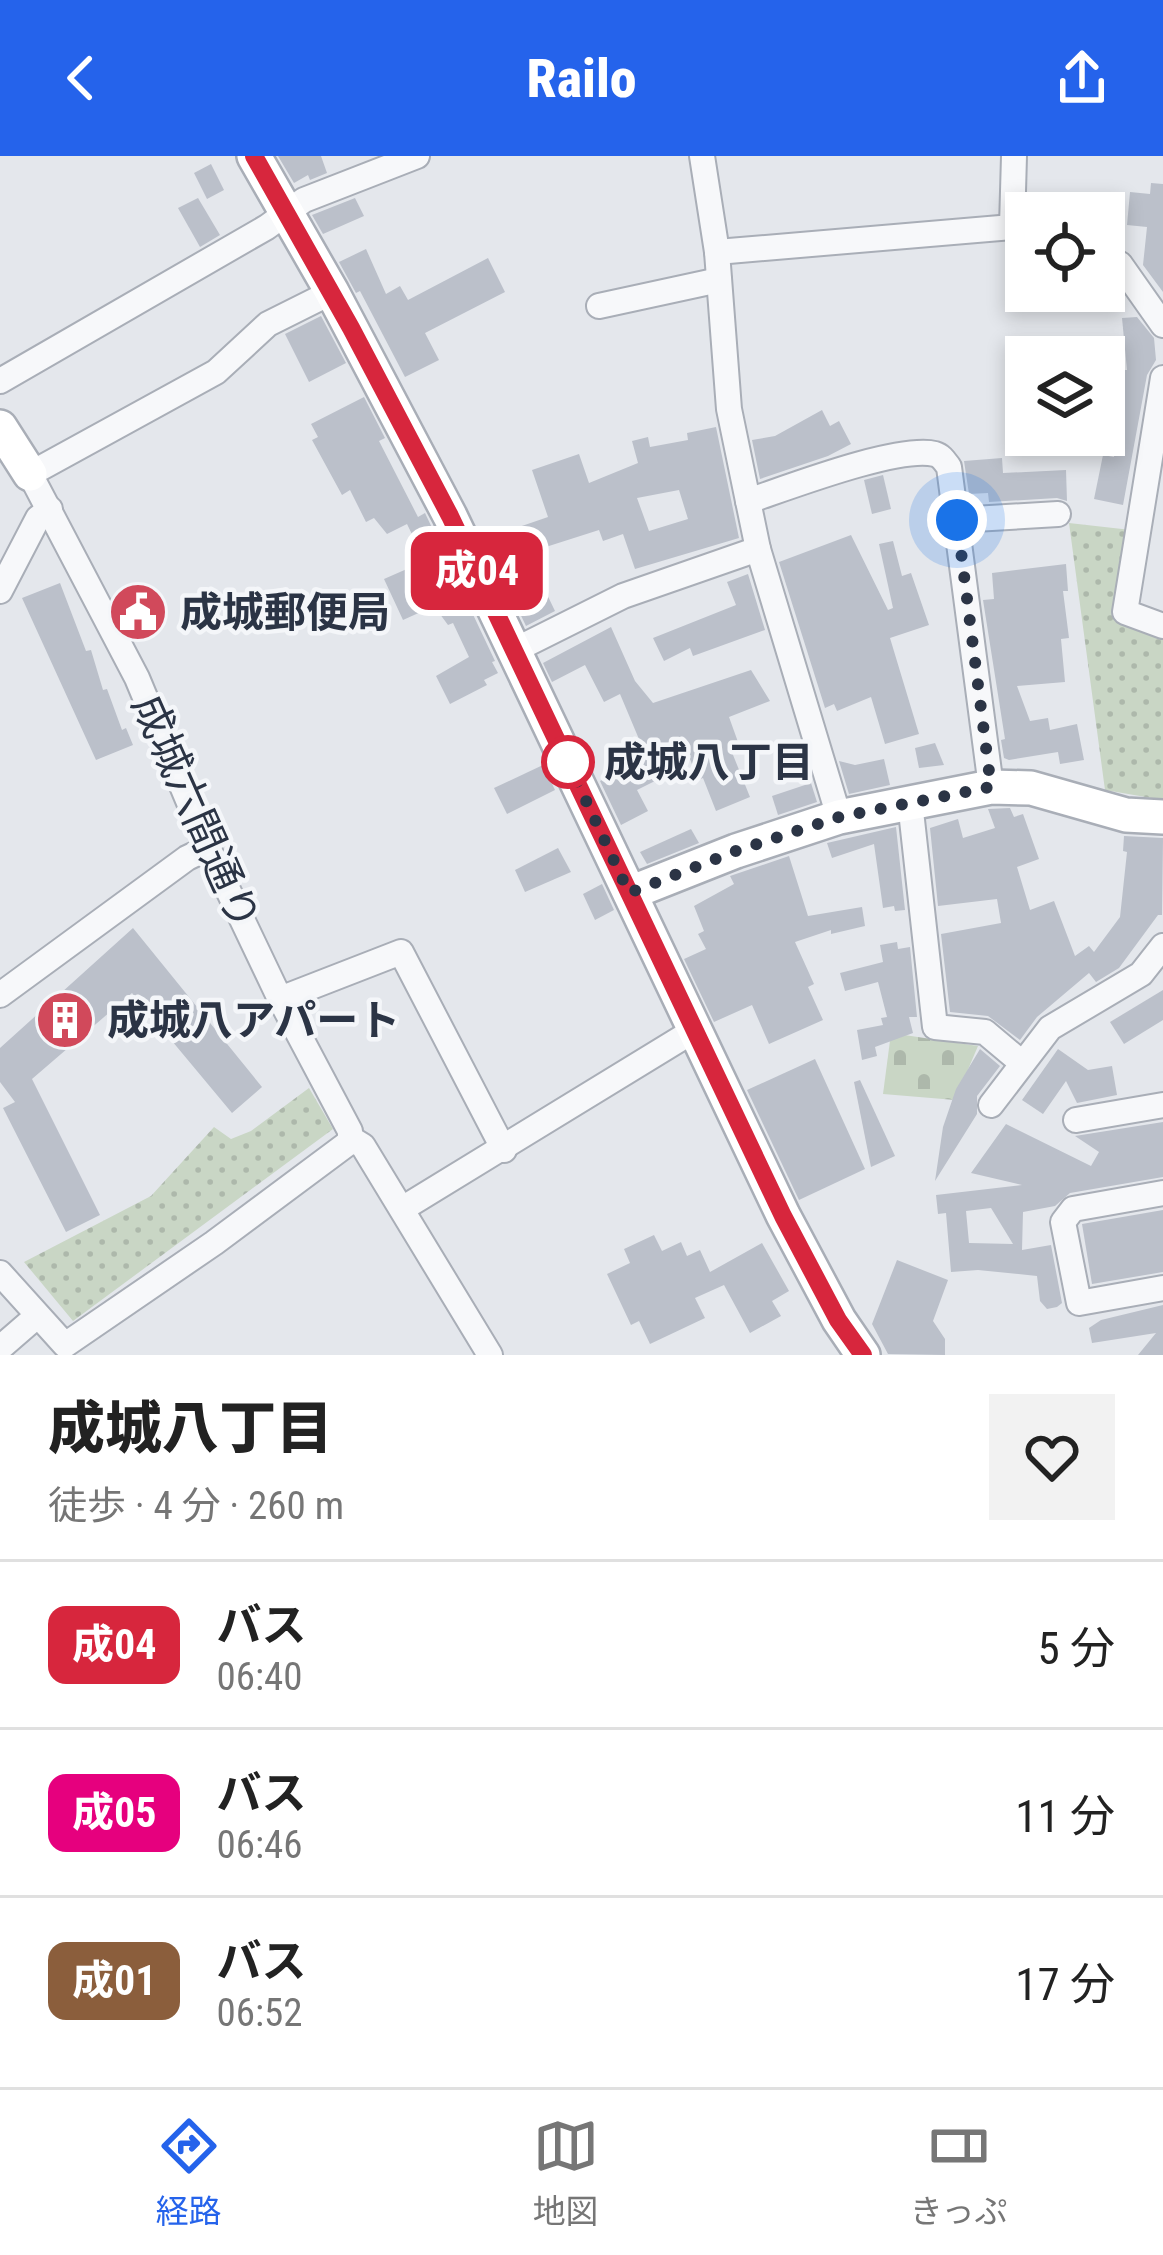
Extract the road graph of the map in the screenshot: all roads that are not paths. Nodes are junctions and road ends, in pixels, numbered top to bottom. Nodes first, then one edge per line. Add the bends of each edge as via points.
1 (254, 156) edge
2 (418, 156) edge
3 (702, 156) edge
4 (1013, 156) edge
5 (1016, 192) edge
6 (285, 212) junction
7 (1005, 230) edge
8 (717, 251) junction
9 (1125, 271) edge
10 (719, 280) junction
11 (332, 292) junction
12 (599, 306) dead end
13 (1163, 325) edge
14 (1163, 378) edge
15 (0, 381) edge
16 (0, 427) edge
17 (30, 474) junction
18 (748, 501) junction
19 (50, 509) junction
20 (1058, 514) dead end
21 (957, 520) junction
22 (758, 549) junction
23 (0, 591) edge
24 (1163, 626) edge
25 (515, 650) junction
26 (991, 787) junction
27 (910, 802) junction
28 (839, 817) junction
29 (1163, 817) edge
30 (208, 848) junction
31 (629, 893) junction
32 (1163, 946) edge
33 (0, 994) edge
34 (280, 999) junction
35 (693, 1030) junction
36 (1022, 1063) junction
37 (992, 1105) dead end
38 (1163, 1105) edge
39 (1076, 1120) dead end
40 (350, 1138) junction
41 (504, 1150) junction
42 (1163, 1193) edge
43 (402, 1210) junction
44 (0, 1273) edge
45 (1163, 1288) edge
46 (37, 1316) junction
47 (0, 1348) edge
48 (490, 1355) edge
49 (862, 1355) edge

1 - 6 street
2 - 6 street
3 - 8 street
4 - 5 street
6 - 11 street
6 - 15 street
7 - 8 street
8 - 10 street
9 - 13 street
10 - 12 street
10 - 18 street via 729,409
11 - 17 street via 268,324 216,372
11 - 25 street
14 - 24 street via 1124,612
16 - 17 street, 成城六間通り
17 - 19 street, 成城六間通り
18 - 21 street via 884,458 934,454 949,467
18 - 22 street
19 - 23 street
19 - 30 street, 成城六間通り via 137,678
20 - 21 street
21 - 26 street
22 - 25 street via 622,596
22 - 28 street
25 - 31 street
26 - 27 street
26 - 29 street
27 - 28 street
27 - 36 street via 935,1027 985,1032
28 - 31 street
30 - 33 street
30 - 34 street, 成城六間通り
31 - 35 street
32 - 36 street via 1141,974 1050,1028
34 - 40 street, 成城六間通り
34 - 41 street via 401,952
35 - 41 street
35 - 49 street
36 - 37 street
38 - 39 street
40 - 43 street, 成城六間通り
40 - 46 street via 65,1346
41 - 43 street
42 - 45 street via 1073,1209 1063,1222 1079,1303
43 - 48 street, 成城六間通り
44 - 46 street
46 - 47 street

